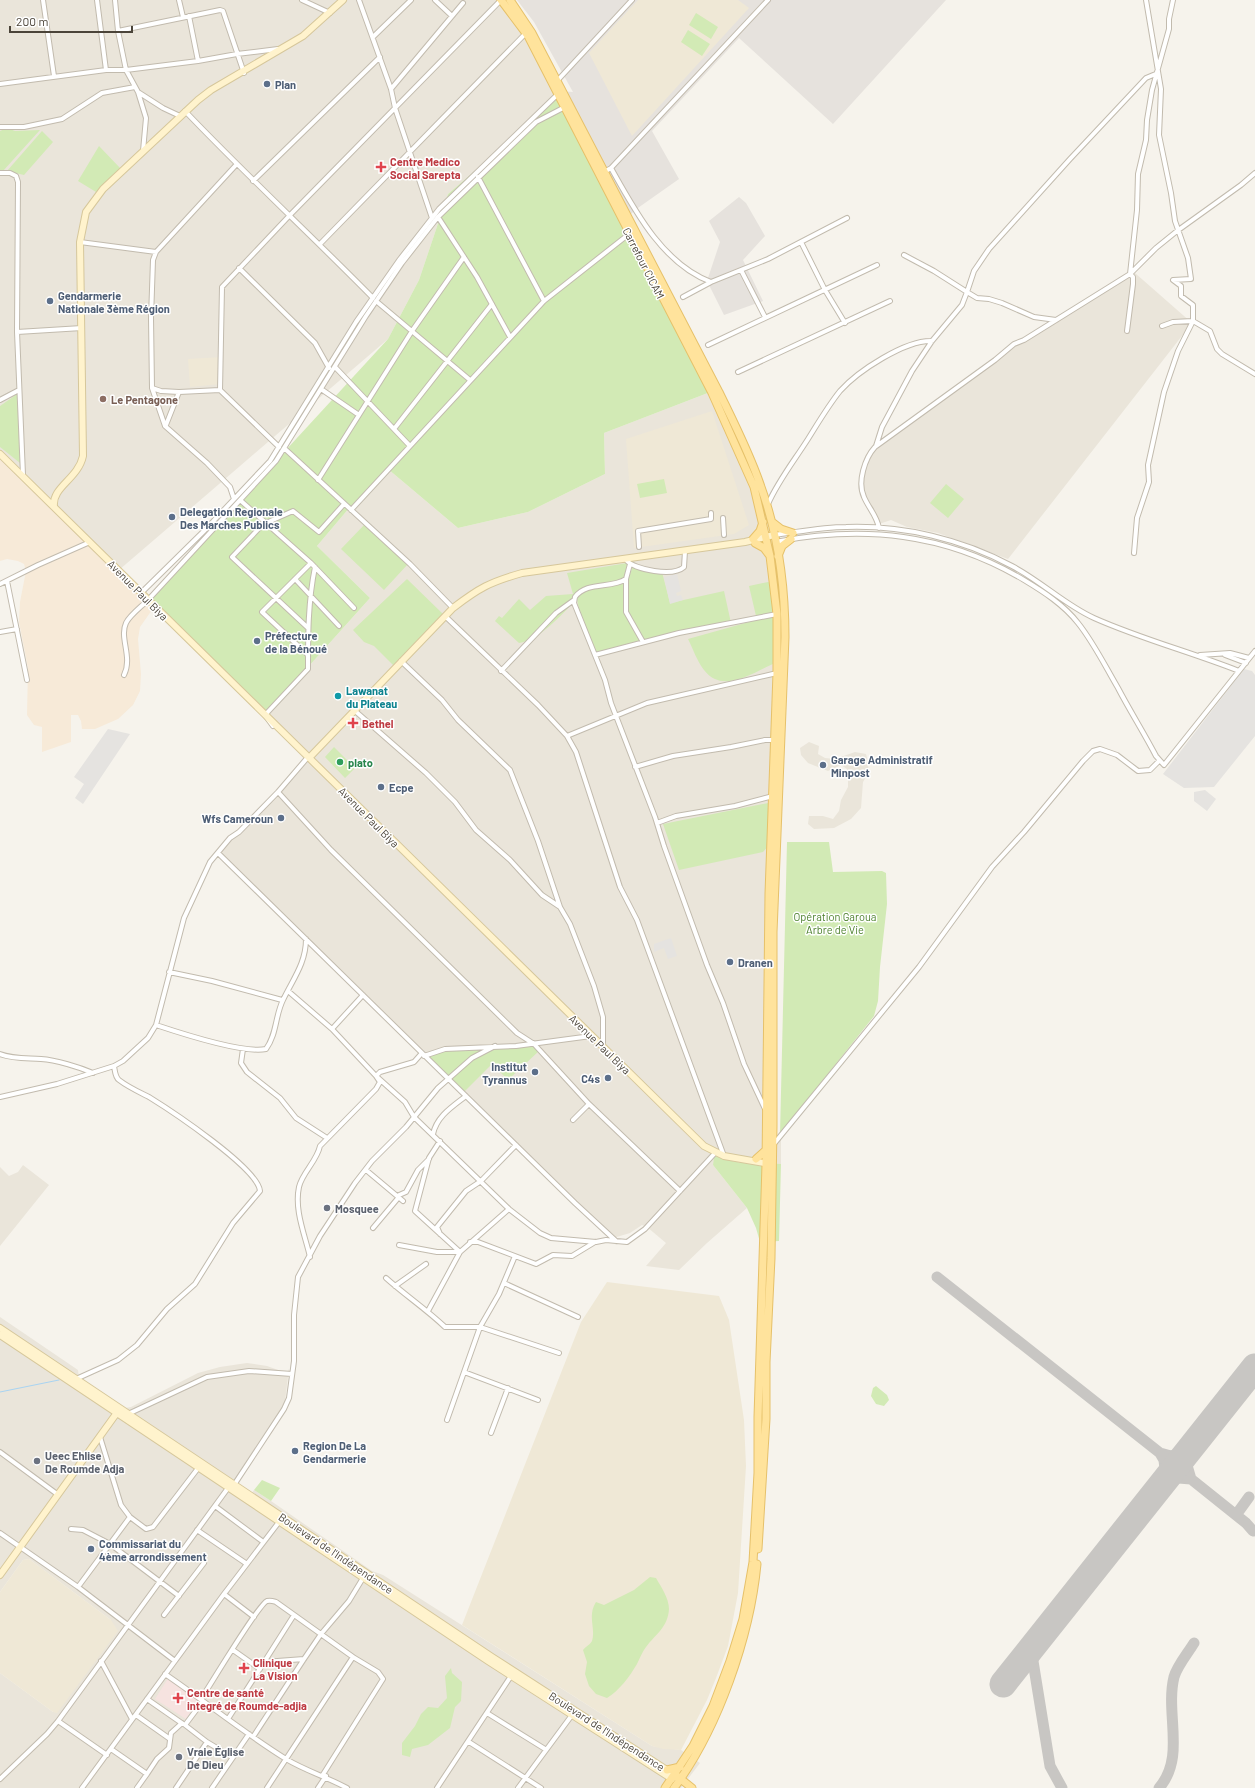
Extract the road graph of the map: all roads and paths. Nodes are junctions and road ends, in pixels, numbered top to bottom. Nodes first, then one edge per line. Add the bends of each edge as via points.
1 (43, 0) edge
2 (97, 0) edge
3 (115, 0) edge
4 (179, 0) edge
5 (302, 0) edge
6 (343, 0) edge
7 (359, 0) edge
8 (411, 0) edge
9 (435, 0) edge
10 (501, 0) edge
11 (510, 0) edge
12 (632, 0) edge
13 (768, 0) edge
14 (1146, 0) edge
15 (1173, 0) edge
16 (463, 3) dead end
17 (330, 14) junction
18 (189, 16) junction
19 (452, 16) junction
20 (183, 17) junction
21 (118, 31) junction
22 (526, 33) junction
23 (373, 37) junction
24 (284, 48) junction
25 (237, 54) junction
26 (380, 57) junction
27 (198, 61) junction
28 (106, 70) junction
29 (126, 70) junction
30 (244, 73) junction
31 (1158, 73) junction
32 (54, 76) junction
33 (557, 81) junction
34 (0, 84) edge
35 (135, 87) junction
36 (391, 89) junction
37 (138, 92) junction
38 (558, 94) junction
39 (564, 107) junction
40 (395, 108) junction
41 (183, 114) junction
42 (0, 127) edge
43 (410, 151) junction
44 (143, 152) junction
45 (236, 165) junction
46 (611, 168) junction
47 (604, 172) junction
48 (0, 173) edge
49 (1255, 173) edge
50 (478, 177) junction
51 (253, 182) junction
52 (290, 215) junction
53 (438, 217) junction
54 (432, 218) junction
55 (847, 218) dead end
56 (1177, 230) junction
57 (629, 234) junction
58 (80, 242) junction
59 (801, 242) junction
60 (320, 244) junction
61 (156, 252) junction
62 (904, 256) dead end
63 (464, 257) junction
64 (877, 265) dead end
65 (239, 268) junction
66 (741, 270) junction
67 (1130, 274) junction
68 (711, 282) junction
69 (825, 290) junction
70 (967, 292) junction
71 (683, 298) dead end
72 (375, 299) junction
73 (544, 301) junction
74 (890, 301) dead end
75 (492, 304) junction
76 (765, 317) junction
77 (1056, 320) junction
78 (1193, 321) junction
79 (845, 323) junction
80 (1162, 326) dead end
81 (82, 328) junction
82 (412, 331) junction
83 (1127, 331) dead end
84 (17, 332) junction
85 (510, 337) junction
86 (932, 341) junction
87 (708, 345) dead end
88 (448, 360) junction
89 (335, 367) junction
90 (329, 368) junction
91 (738, 372) dead end
92 (1255, 374) edge
93 (470, 380) junction
94 (152, 388) junction
95 (321, 389) junction
96 (19, 390) junction
97 (220, 390) junction
98 (179, 392) junction
99 (0, 400) edge
100 (367, 401) junction
101 (359, 415) junction
102 (166, 426) junction
103 (394, 429) junction
104 (410, 446) junction
105 (875, 446) junction
106 (282, 448) junction
107 (0, 454) edge
108 (23, 475) junction
109 (318, 480) junction
110 (230, 487) junction
111 (243, 489) junction
112 (56, 493) junction
113 (42, 495) junction
114 (234, 499) junction
115 (240, 500) junction
116 (344, 504) junction
117 (54, 506) junction
118 (767, 506) junction
119 (351, 510) junction
120 (711, 512) dead end
121 (723, 518) dead end
122 (265, 522) junction
123 (763, 522) junction
124 (772, 522) junction
125 (891, 526) junction
126 (879, 528) junction
127 (890, 534) junction
128 (724, 535) dead end
129 (792, 536) junction
130 (771, 539) junction
131 (754, 541) junction
132 (91, 542) junction
133 (640, 547) dead end
134 (685, 551) junction
135 (1134, 553) dead end
136 (774, 556) junction
137 (628, 562) junction
138 (311, 563) junction
139 (315, 567) junction
140 (295, 579) junction
141 (626, 579) junction
142 (7, 580) junction
143 (0, 584) edge
144 (142, 592) dead end
145 (309, 594) junction
146 (276, 597) junction
147 (148, 600) junction
148 (574, 600) junction
149 (354, 608) dead end
150 (453, 608) junction
151 (777, 614) junction
152 (445, 616) junction
153 (339, 626) dead end
154 (307, 627) junction
155 (17, 629) junction
156 (0, 632) edge
157 (643, 642) junction
158 (1255, 651) edge
159 (1222, 654) junction
160 (308, 655) junction
161 (595, 655) junction
162 (1197, 656) junction
163 (1249, 658) junction
164 (400, 661) junction
165 (1246, 663) junction
166 (501, 671) junction
167 (1239, 671) junction
168 (777, 672) junction
169 (124, 676) dead end
170 (27, 680) dead end
171 (354, 709) junction
172 (616, 714) junction
173 (265, 715) junction
174 (567, 736) junction
175 (775, 740) junction
176 (309, 758) junction
177 (1159, 761) junction
178 (635, 767) junction
179 (278, 792) junction
180 (773, 796) junction
181 (658, 823) junction
182 (218, 853) junction
183 (560, 907) junction
184 (306, 939) junction
185 (169, 972) junction
186 (288, 991) junction
187 (363, 995) junction
188 (282, 1000) junction
189 (156, 1025) junction
190 (332, 1029) junction
191 (591, 1036) junction
192 (534, 1044) junction
193 (495, 1046) junction
194 (603, 1048) junction
195 (243, 1049) junction
196 (0, 1054) edge
197 (423, 1054) junction
198 (114, 1066) junction
199 (93, 1073) junction
200 (376, 1076) junction
201 (447, 1078) junction
202 (466, 1096) junction
203 (0, 1097) edge
204 (589, 1104) junction
205 (767, 1112) junction
206 (414, 1117) junction
207 (573, 1120) dead end
208 (433, 1134) junction
209 (327, 1138) junction
210 (440, 1141) junction
211 (516, 1145) junction
212 (773, 1145) junction
213 (766, 1150) junction
214 (715, 1153) junction
215 (724, 1156) junction
216 (429, 1158) junction
217 (752, 1159) junction
218 (769, 1161) junction
219 (366, 1170) junction
220 (481, 1181) junction
221 (680, 1191) junction
222 (398, 1196) junction
223 (403, 1201) dead end
224 (509, 1209) junction
225 (373, 1228) dead end
226 (440, 1235) junction
227 (616, 1241) junction
228 (470, 1242) junction
229 (596, 1242) junction
230 (399, 1245) dead end
231 (460, 1252) junction
232 (514, 1256) junction
233 (310, 1257) junction
234 (426, 1264) dead end
235 (386, 1278) dead end
236 (504, 1283) junction
237 (394, 1286) junction
238 (428, 1311) junction
239 (578, 1317) dead end
240 (480, 1327) junction
241 (0, 1328) edge
242 (0, 1335) edge
243 (559, 1353) dead end
244 (464, 1372) junction
245 (292, 1374) junction
246 (75, 1379) junction
247 (508, 1388) junction
248 (538, 1400) dead end
249 (118, 1412) junction
250 (127, 1415) junction
251 (447, 1420) dead end
252 (491, 1433) dead end
253 (100, 1437) junction
254 (0, 1452) edge
255 (199, 1467) junction
256 (231, 1487) junction
257 (57, 1494) junction
258 (215, 1506) junction
259 (130, 1517) junction
260 (279, 1522) junction
261 (71, 1529) dead end
262 (198, 1530) junction
263 (0, 1533) edge
264 (262, 1542) dead end
265 (110, 1544) junction
266 (19, 1547) junction
267 (204, 1563) dead end
268 (247, 1564) junction
269 (0, 1575) edge
270 (363, 1578) junction
271 (160, 1581) junction
272 (78, 1587) junction
273 (224, 1594) junction
274 (179, 1596) junction
275 (294, 1615) junction
276 (164, 1616) dead end
277 (254, 1617) junction
278 (128, 1625) junction
279 (321, 1634) junction
280 (233, 1650) junction
281 (353, 1657) junction
282 (304, 1659) junction
283 (175, 1660) junction
284 (101, 1661) junction
285 (264, 1662) junction
286 (260, 1669) junction
287 (165, 1674) junction
288 (511, 1676) junction
289 (147, 1699) junction
290 (202, 1700) junction
291 (487, 1713) junction
292 (136, 1715) junction
293 (572, 1715) junction
294 (132, 1719) junction
295 (228, 1719) junction
296 (58, 1721) junction
297 (184, 1724) junction
298 (249, 1734) junction
299 (253, 1736) junction
300 (170, 1739) junction
301 (207, 1742) junction
302 (469, 1742) junction
303 (111, 1749) junction
304 (546, 1749) junction
305 (106, 1755) junction
306 (232, 1757) junction
307 (287, 1759) junction
308 (680, 1767) junction
309 (667, 1770) junction
310 (147, 1774) junction
311 (324, 1776) junction
312 (526, 1778) junction
313 (0, 1779) edge
314 (676, 1781) edge
315 (438, 1786) edge
316 (82, 1788) edge
317 (137, 1788) edge
318 (176, 1788) edge
319 (212, 1788) edge
320 (267, 1788) edge
321 (318, 1788) edge
322 (347, 1788) edge
323 (445, 1788) edge
324 (518, 1788) edge
325 (541, 1788) edge
326 (666, 1788) edge
327 (688, 1788) edge
328 (692, 1788) edge

1 - 32 street
2 - 28 street
3 - 21 street
4 - 20 street
5 - 17 street
6 - 17 main road
7 - 23 street
8 - 23 street
9 - 19 street
10 - 22 main road, Carrefour CICAM
10 - 40 street
11 - 33 main road via 532,33
12 - 33 street
13 - 46 street
14 - 31 street
15 - 31 street via 1169,19 1170,29
16 - 19 street
17 - 24 main road
18 - 20 street
18 - 25 street via 223,11
18 - 27 street
19 - 36 street
20 - 21 street
21 - 29 street
22 - 38 main road, Carrefour CICAM
22 - 43 street
23 - 26 street
24 - 25 street
24 - 30 main road
25 - 27 street
25 - 30 street
26 - 36 street
26 - 51 street
27 - 29 street
28 - 29 street
28 - 32 street
29 - 35 street
30 - 41 main road via 211,90
31 - 56 street via 1161,89 1159,135
31 - 67 street via 1152,90 1146,140 1138,174
31 - 70 street via 1146,78 997,240 974,270
32 - 34 street
33 - 47 main road
35 - 37 street
35 - 42 street via 102,93 62,119 24,127
36 - 40 street
37 - 41 street via 163,108
37 - 44 street via 146,118
38 - 39 main road, Carrefour CICAM
38 - 54 street
39 - 50 street via 536,122
39 - 57 main road, Carrefour CICAM
40 - 43 street
40 - 52 street
41 - 44 main road
41 - 45 street
43 - 54 street
43 - 60 street
44 - 58 main road via 103,189 92,203 84,219
45 - 51 street
45 - 61 street
46 - 47 street
46 - 68 street via 641,218 667,253 679,265
47 - 118 main road via 738,431
48 - 84 street via 16,176 18,182
49 - 56 street
50 - 53 street
50 - 73 street
51 - 52 street
52 - 60 street
52 - 65 street
53 - 63 street
53 - 72 street
54 - 72 street via 400,258
55 - 59 street
56 - 67 street
56 - 78 street via 1188,258 1191,279 1173,280 1181,286 1181,296 1192,305
57 - 73 street
57 - 123 main road, Carrefour CICAM via 712,393 754,487
58 - 61 street
58 - 81 main road
59 - 66 street
59 - 69 street
60 - 72 street
61 - 94 street via 153,260 151,318
62 - 70 street
63 - 75 street
63 - 82 street
64 - 69 street
65 - 90 street via 315,343
65 - 97 street via 222,287
66 - 68 street
66 - 76 street
67 - 77 street
67 - 83 street via 1133,277 1133,284
68 - 71 street
69 - 76 street
69 - 79 street
70 - 77 street via 977,298 998,301 1034,318
70 - 86 street via 963,303
72 - 82 street
72 - 89 street
72 - 90 street
73 - 85 street
74 - 79 street
75 - 85 street
75 - 88 street
76 - 87 street
77 - 105 street via 1014,344
78 - 80 street via 1173,322
78 - 92 street via 1210,332 1222,354
78 - 135 street via 1164,392 1148,465 1149,482 1136,526
79 - 91 street
81 - 84 street
81 - 112 main road via 83,456 74,475
82 - 88 street
82 - 100 street
84 - 96 street
85 - 93 street
86 - 105 street via 912,371
86 - 118 street via 914,343 870,367 846,385 784,474
88 - 93 street
88 - 103 street
89 - 95 street
89 - 100 street
90 - 106 street
93 - 104 street
94 - 98 street
94 - 102 street
95 - 101 street
95 - 106 street
96 - 99 street
96 - 108 street
97 - 98 street
97 - 106 street
98 - 102 street
100 - 101 street
100 - 103 street
101 - 109 street
102 - 110 street
103 - 104 street
104 - 119 street
105 - 126 street via 862,476 862,483 863,496
106 - 109 street
106 - 111 street
106 - 115 street via 276,460
107 - 108 main road, Avenue Paul Biya
108 - 113 main road, Avenue Paul Biya
109 - 116 street
110 - 111 street via 234,490
110 - 114 street
111 - 114 street
112 - 113 main road
112 - 117 main road
113 - 117 main road, Avenue Paul Biya
114 - 144 street
115 - 122 street
115 - 147 street
116 - 119 street
116 - 122 street via 319,532 292,511
117 - 132 main road, Avenue Paul Biya
118 - 124 main road
119 - 150 street
120 - 133 street via 711,519 638,531
121 - 128 street
122 - 138 street
122 - 146 street via 232,557
123 - 130 main road, Carrefour CICAM
123 - 131 main road
124 - 129 main road
124 - 130 main road
125 - 126 street
125 - 127 street
125 - 162 street via 982,552 1030,577 1095,618
126 - 129 street via 846,527
127 - 129 street
127 - 177 street via 942,544 987,560 1033,585 1064,608 1086,634
129 - 130 street
129 - 130 street
129 - 136 main road
130 - 131 main road
130 - 136 main road
131 - 134 main road
131 - 136 main road
132 - 142 street
132 - 147 main road, Avenue Paul Biya
134 - 137 main road
134 - 137 street via 684,567 677,571 648,569
136 - 151 main road
136 - 212 main road via 782,590 785,631 773,932
137 - 141 street
137 - 150 main road via 522,573 495,581 477,590
138 - 139 street
138 - 140 street
139 - 145 street
139 - 149 street
140 - 145 street
140 - 146 street
141 - 148 street via 616,584 583,590
141 - 157 street via 626,612
142 - 143 street
142 - 155 street
145 - 153 street
145 - 154 street
146 - 154 street
146 - 160 street via 262,612
147 - 169 street via 125,626 128,662
147 - 173 main road, Avenue Paul Biya
148 - 161 street
148 - 166 street via 556,613
150 - 152 main road
151 - 157 street
151 - 168 main road
152 - 164 main road
152 - 166 street
154 - 160 street
155 - 156 street
155 - 170 street
157 - 161 street
158 - 163 street
159 - 162 street
159 - 163 street via 1230,653
159 - 165 street
160 - 173 street via 308,669
161 - 172 street
162 - 167 street
163 - 165 street
164 - 171 main road
164 - 183 street via 510,770
165 - 167 street
166 - 174 street
167 - 177 street via 1164,765
168 - 172 street via 647,703
168 - 175 main road
171 - 176 main road
171 - 183 street via 426,773 455,802 476,830 510,860 542,895
172 - 174 street
172 - 178 street
173 - 176 main road, Avenue Paul Biya
174 - 215 street via 576,752 620,887 636,920
175 - 178 street via 673,756
175 - 180 main road
176 - 179 street
176 - 191 main road, Avenue Paul Biya
177 - 212 street via 1150,770 1142,772 1106,750 1097,749 1088,755 992,867 919,967
178 - 181 street
179 - 182 street
179 - 192 street via 347,866 517,1033
180 - 181 street via 676,816
180 - 205 main road via 767,971
181 - 205 street via 744,1064
182 - 184 street
182 - 185 street via 210,862 184,918
183 - 194 street via 581,949 602,1011
184 - 186 street via 306,952
184 - 187 street
185 - 188 street
185 - 189 street
186 - 188 street
186 - 190 street
187 - 190 street
187 - 197 street
188 - 195 street via 274,1033 266,1050
189 - 195 street
189 - 198 street via 148,1038 124,1061
190 - 200 street
191 - 192 street
191 - 194 main road, Avenue Paul Biya
192 - 193 street
192 - 204 street
193 - 197 street via 445,1049
193 - 201 street via 472,1058
194 - 214 main road, Avenue Paul Biya via 704,1146
195 - 209 street via 241,1063 246,1072 280,1098 296,1118
196 - 199 street via 14,1058 42,1059
197 - 200 street via 414,1062 385,1070
197 - 201 street
198 - 199 street
198 - 246 street via 116,1077 120,1081 149,1098 231,1156 246,1170 260,1190 233,1223 195,1284 167,1309 137,1345 118,1360
199 - 203 street
200 - 206 street via 405,1102
200 - 209 street via 380,1082 376,1089
201 - 202 street
201 - 206 street
202 - 208 street via 442,1115
202 - 211 street
204 - 207 street
204 - 221 street
205 - 213 main road
206 - 208 street
206 - 219 street
208 - 210 street
209 - 233 street via 320,1146 299,1186 299,1215
210 - 216 street
210 - 220 street
211 - 220 street
211 - 227 street
212 - 218 main road
213 - 217 main road
213 - 218 main road
214 - 215 main road, Avenue Paul Biya
214 - 221 street
215 - 217 main road, Avenue Paul Biya
216 - 222 street via 418,1170 406,1192
216 - 226 street via 415,1211
217 - 218 main road, Avenue Paul Biya
218 - 308 main road via 753,1562 743,1619 730,1661 700,1735
218 - 314 main road via 771,1258 766,1418 756,1574 748,1620 730,1677 712,1723 694,1757
219 - 222 street
219 - 233 street via 320,1236
220 - 224 street
220 - 226 street via 466,1190 437,1227
221 - 227 street via 634,1239 627,1242
222 - 223 street
222 - 225 street
224 - 228 street
224 - 229 street via 546,1236
226 - 231 street
227 - 229 street
228 - 231 street
228 - 232 street via 478,1242
229 - 232 street via 572,1256 553,1255 539,1264
230 - 231 street via 437,1252
231 - 238 street
232 - 236 street
233 - 245 street via 298,1277
234 - 237 street
235 - 237 street
236 - 239 street
236 - 240 street
237 - 238 street
238 - 240 street via 445,1327
240 - 243 street
240 - 244 street
241 - 246 main road, Boulevard de l'Indépendance
242 - 249 main road, Boulevard de l'Indépendance
244 - 247 street
244 - 251 street
245 - 250 street via 249,1371 207,1377
245 - 256 street via 287,1405
246 - 249 main road, Boulevard de l'Indépendance
247 - 248 street
247 - 252 street
249 - 250 main road, Boulevard de l'Indépendance
249 - 253 main road
249 - 255 main road, Boulevard de l'Indépendance
250 - 256 main road, Boulevard de l'Indépendance
253 - 257 main road
253 - 259 street via 120,1505
254 - 257 street
255 - 256 main road, Boulevard de l'Indépendance
255 - 259 street via 151,1529 146,1529
256 - 258 street
256 - 260 main road, Boulevard de l'Indépendance
256 - 309 main road, Boulevard de l'Indépendance
257 - 266 main road
258 - 262 street
258 - 264 street
259 - 265 street
260 - 268 street
260 - 270 main road, Boulevard de l'Indépendance
261 - 265 street via 84,1530
262 - 268 street
262 - 271 street
263 - 266 street
265 - 271 street
265 - 272 street
266 - 269 main road
266 - 272 street
267 - 274 street
268 - 273 street
270 - 279 street via 349,1601
270 - 288 main road, Boulevard de l'Indépendance
271 - 274 street
271 - 278 street
272 - 278 street
273 - 277 street
273 - 283 street
274 - 276 street
275 - 277 street via 272,1600 266,1601
275 - 279 street
275 - 285 street
277 - 280 street
278 - 283 street
278 - 284 street
279 - 281 street
279 - 282 street
280 - 286 street
280 - 290 street
281 - 307 street
281 - 311 street via 381,1675 383,1679
282 - 285 street
282 - 299 street
283 - 287 street
284 - 294 street
284 - 296 street
285 - 286 street
286 - 295 street
287 - 289 street
287 - 290 street
288 - 291 street
288 - 293 main road, Boulevard de l'Indépendance
289 - 292 street
289 - 297 street
290 - 295 street
290 - 297 street
291 - 302 street
291 - 304 street
292 - 294 street
292 - 300 street
293 - 304 street
293 - 314 main road, Boulevard de l'Indépendance
294 - 303 street
295 - 298 street
296 - 305 street
296 - 313 street
297 - 300 street via 171,1733
297 - 301 street
298 - 299 street
298 - 306 street
299 - 307 street
300 - 310 street via 169,1748 157,1759
301 - 306 street
301 - 318 street
302 - 312 street
302 - 315 street
303 - 305 street
303 - 310 street
304 - 312 street
305 - 316 street
306 - 319 street
307 - 311 street
307 - 320 street
308 - 309 main road
308 - 314 main road
309 - 314 main road, Boulevard de l'Indépendance
310 - 317 street
311 - 321 street
311 - 322 street
312 - 324 street
312 - 325 street
314 - 326 main road
314 - 327 main road
314 - 328 main road
315 - 323 street

